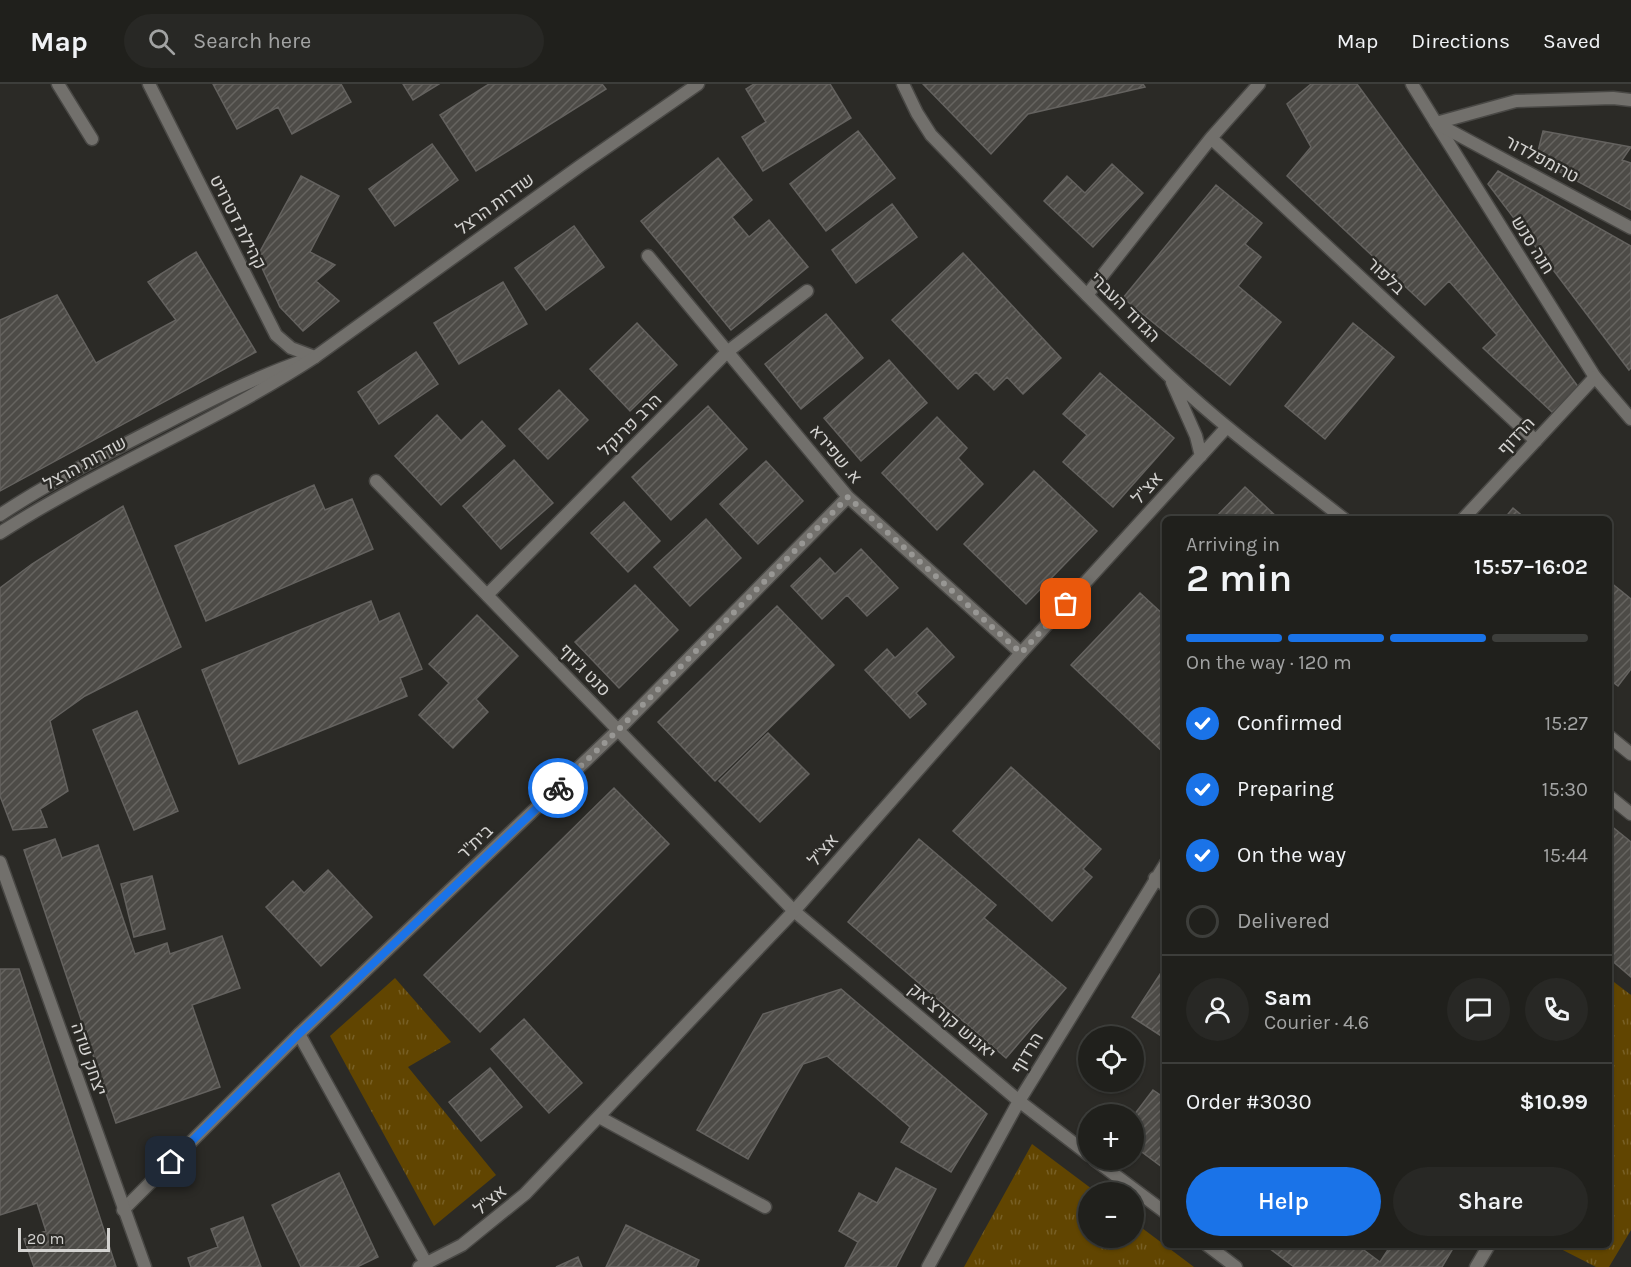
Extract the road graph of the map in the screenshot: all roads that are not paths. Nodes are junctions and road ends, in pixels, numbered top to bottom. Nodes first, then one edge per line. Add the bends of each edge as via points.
1 (58, 84) edge
2 (149, 84) edge
3 (698, 84) edge
4 (1259, 84) edge
5 (1412, 84) edge
6 (906, 88) edge
7 (1631, 100) edge
8 (1436, 123) junction
9 (1211, 138) junction
10 (92, 139) dead end
11 (1631, 228) edge
12 (648, 256) dead end
13 (807, 291) dead end
14 (1087, 295) junction
15 (727, 352) junction
16 (315, 357) junction
17 (1169, 376) junction
18 (1595, 377) junction
19 (1631, 419) edge
20 (1227, 427) junction
21 (1536, 441) junction
22 (1201, 456) junction
23 (376, 481) dead end
24 (848, 497) junction
25 (0, 515) edge
26 (1340, 516) edge
27 (1466, 516) edge
28 (0, 533) edge
29 (487, 595) junction
30 (1021, 653) junction
31 (618, 730) junction
32 (1612, 739) edge
33 (1631, 754) edge
34 (1612, 799) edge
35 (1631, 814) edge
36 (0, 862) edge
37 (1162, 868) edge
38 (1155, 878) junction
39 (1162, 883) edge
40 (794, 911) junction
41 (299, 1034) junction
42 (1019, 1101) junction
43 (599, 1117) junction
44 (1078, 1147) edge
45 (1108, 1170) edge
46 (765, 1207) dead end
47 (123, 1210) junction
48 (1162, 1210) edge
49 (1211, 1248) edge
50 (1487, 1248) edge
51 (422, 1265) edge
52 (145, 1267) edge
53 (928, 1267) edge
54 (1236, 1267) edge
55 (1476, 1267) edge

1 - 10 street
2 - 16 street, קהילת דטרויט via 276,335 291,348
3 - 16 street, שדרות הרצל
4 - 9 street
5 - 8 street, חנה סנש
6 - 14 street, הגדוד העברי via 931,135
7 - 8 street via 1516,101
8 - 11 street, טרומפלדור
8 - 18 street, חנה סנש
9 - 14 street
9 - 21 street, בלפור
12 - 15 street, א. שפירא
13 - 15 street, הרב פרנקל
14 - 17 street, הגדוד העברי
15 - 24 street, א. שפירא
15 - 29 street, הרב פרנקל
16 - 25 street, שדרות הרצל via 275,370 200,406 90,462
16 - 28 street, שדרות הרצל via 272,385 98,475
17 - 20 street, הגדוד העברי
17 - 22 street
18 - 19 street, חנה סנש
18 - 21 street, הרדוף
20 - 22 street, אצ"ל
20 - 26 street, הגדוד העברי
21 - 27 street, הרדוף
22 - 30 street, אצ"ל
23 - 29 street, סנט ג'וזף
24 - 30 street, א. שפירא
24 - 31 street, בית"ר
29 - 31 street, סנט ג'וזף
30 - 40 street, אצ"ל
31 - 40 street, סנט ג'וזף
31 - 41 street, בית"ר
32 - 33 street
34 - 35 street
36 - 47 street, יצחק שדה
37 - 38 street, הרדוף
38 - 39 street
38 - 42 street, הרדוף
40 - 42 street, יאנוש קורצ'אק
40 - 43 street, אצ"ל
41 - 47 street, בית"ר
41 - 51 street
42 - 44 street, יאנוש קורצ'אק
42 - 53 street, הרדוף
43 - 46 street
43 - 51 street, אצ"ל via 525,1194 462,1245
45 - 48 street
47 - 52 street, יצחק שדה
49 - 54 street
50 - 55 street

